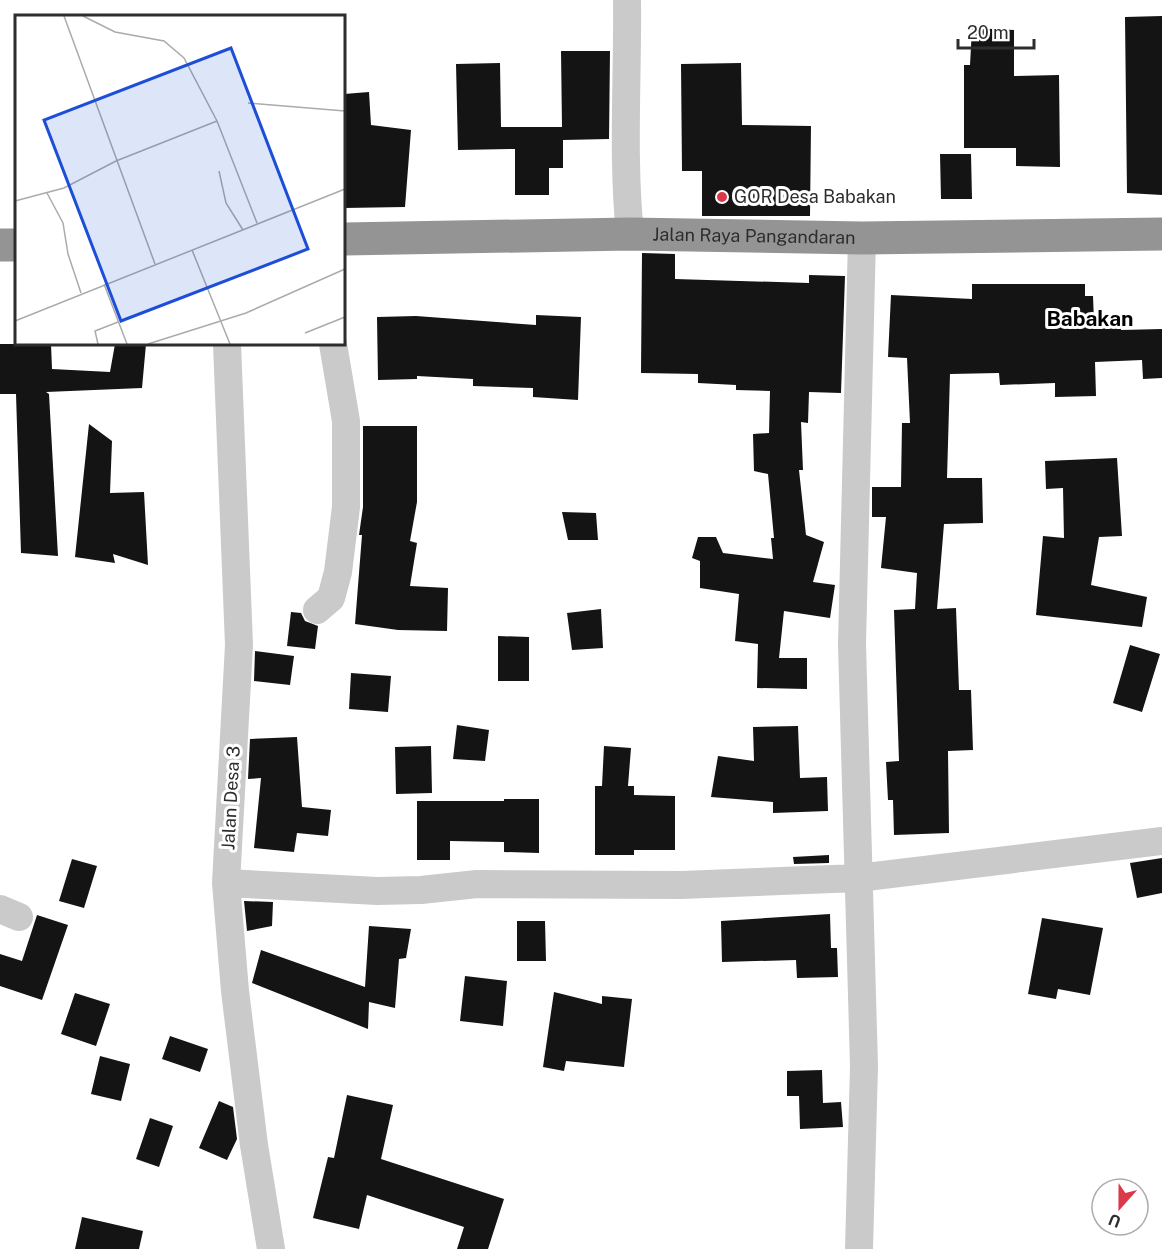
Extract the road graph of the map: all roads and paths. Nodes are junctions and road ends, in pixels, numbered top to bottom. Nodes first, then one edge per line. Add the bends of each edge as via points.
1 (627, 0) edge
2 (630, 234) junction
3 (1162, 234) edge
4 (862, 238) junction
5 (345, 239) edge
6 (228, 345) edge
7 (333, 345) edge
8 (317, 610) dead end
9 (1162, 841) edge
10 (858, 878) junction
11 (226, 883) junction
12 (271, 1249) edge
13 (859, 1249) edge

1 - 2 street via 624,177
2 - 4 highway, Jalan Raya Pangandaran
2 - 5 highway, Jalan Raya Pangandaran
3 - 4 highway, Jalan Raya Pangandaran
4 - 10 street via 852,644
6 - 11 street, Jalan Desa 3 via 239,645
7 - 8 street via 346,421 346,507 331,598
9 - 10 street
10 - 11 street via 681,885 477,884 377,891
10 - 13 street via 864,1066
11 - 12 street, Jalan Desa 3 via 235,991

